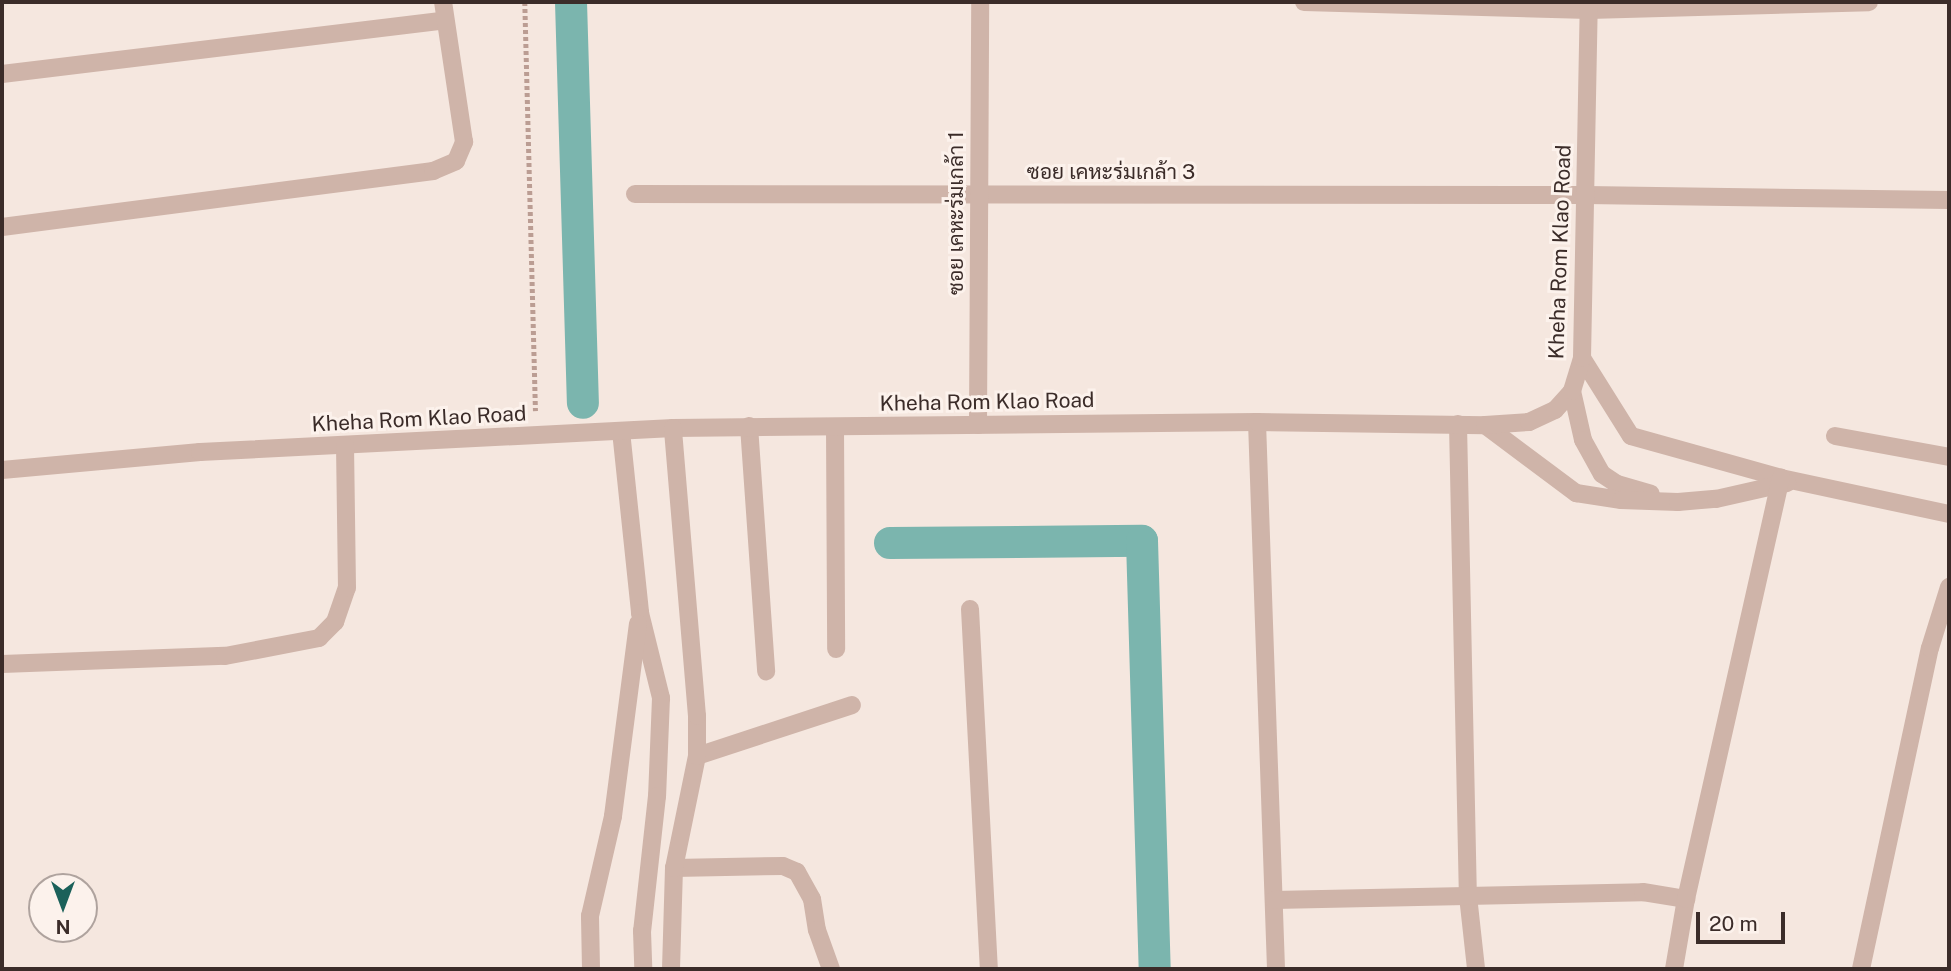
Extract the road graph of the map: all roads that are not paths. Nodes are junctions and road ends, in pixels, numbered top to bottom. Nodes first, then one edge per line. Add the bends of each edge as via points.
1 (980, 2) edge
2 (1304, 2) edge
3 (1869, 2) edge
4 (1588, 6) edge
5 (444, 11) edge
6 (2, 74) edge
7 (635, 194) dead end
8 (979, 195) junction
9 (1586, 195) junction
10 (1949, 200) edge
11 (2, 227) edge
12 (1582, 358) junction
13 (1572, 391) junction
14 (1257, 422) junction
15 (1458, 424) junction
16 (978, 425) junction
17 (1485, 425) junction
18 (749, 426) junction
19 (835, 427) junction
20 (673, 428) junction
21 (621, 431) junction
22 (1835, 436) dead end
23 (345, 446) junction
24 (1949, 457) edge
25 (2, 470) edge
26 (1785, 482) junction
27 (1678, 502) junction
28 (1949, 514) edge
29 (1949, 587) edge
30 (970, 610) dead end
31 (640, 613) junction
32 (836, 649) dead end
33 (2, 664) edge
34 (766, 671) dead end
35 (852, 705) dead end
36 (697, 756) junction
37 (674, 868) junction
38 (1468, 896) junction
39 (1686, 899) junction
40 (1274, 900) junction
41 (591, 969) edge
42 (643, 969) edge
43 (671, 969) edge
44 (831, 969) edge
45 (989, 969) edge
46 (1276, 969) edge
47 (1476, 969) edge
48 (1674, 969) edge
49 (1861, 969) edge

1 - 8 street, ซอย เคหะร่มเกล้า 1
2 - 4 street
3 - 4 street
4 - 9 street, Kheha Rom Klao Road
5 - 6 street
5 - 11 street via 464,142 456,161 433,171
7 - 8 street, ซอย เคหะร่มเกล้า 3
8 - 9 street, ซอย เคหะร่มเกล้า 3
8 - 16 street, ซอย เคหะร่มเกล้า 1
9 - 10 street, ซอย เคหะร่มเกล้า 3
9 - 12 street, Kheha Rom Klao Road
12 - 13 street, Kheha Rom Klao Road
12 - 26 street via 1631,436
13 - 17 street, Kheha Rom Klao Road via 1555,410 1529,422
13 - 27 street via 1583,440 1601,474 1617,484
14 - 15 street, Kheha Rom Klao Road
14 - 16 street, Kheha Rom Klao Road
14 - 40 street
15 - 17 street, Kheha Rom Klao Road
15 - 38 street
16 - 19 street, Kheha Rom Klao Road
17 - 27 street via 1576,493
18 - 19 street, Kheha Rom Klao Road
18 - 20 street, Kheha Rom Klao Road
18 - 34 street
19 - 32 street
20 - 21 street, Kheha Rom Klao Road
20 - 36 street
21 - 23 street, Kheha Rom Klao Road
21 - 31 street
22 - 24 street
23 - 25 street, Kheha Rom Klao Road via 176,454
23 - 33 street via 347,588 335,622 319,638 225,656
26 - 27 street
26 - 28 street
26 - 39 street
29 - 49 street via 1930,648
30 - 45 street
31 - 41 street via 613,816 590,916
31 - 42 street via 661,698 657,796 642,931
35 - 36 street
36 - 37 street
37 - 43 street
37 - 44 street via 783,866 797,872 812,899
38 - 39 street via 1643,892
38 - 40 street
38 - 47 street
39 - 48 street
40 - 46 street

